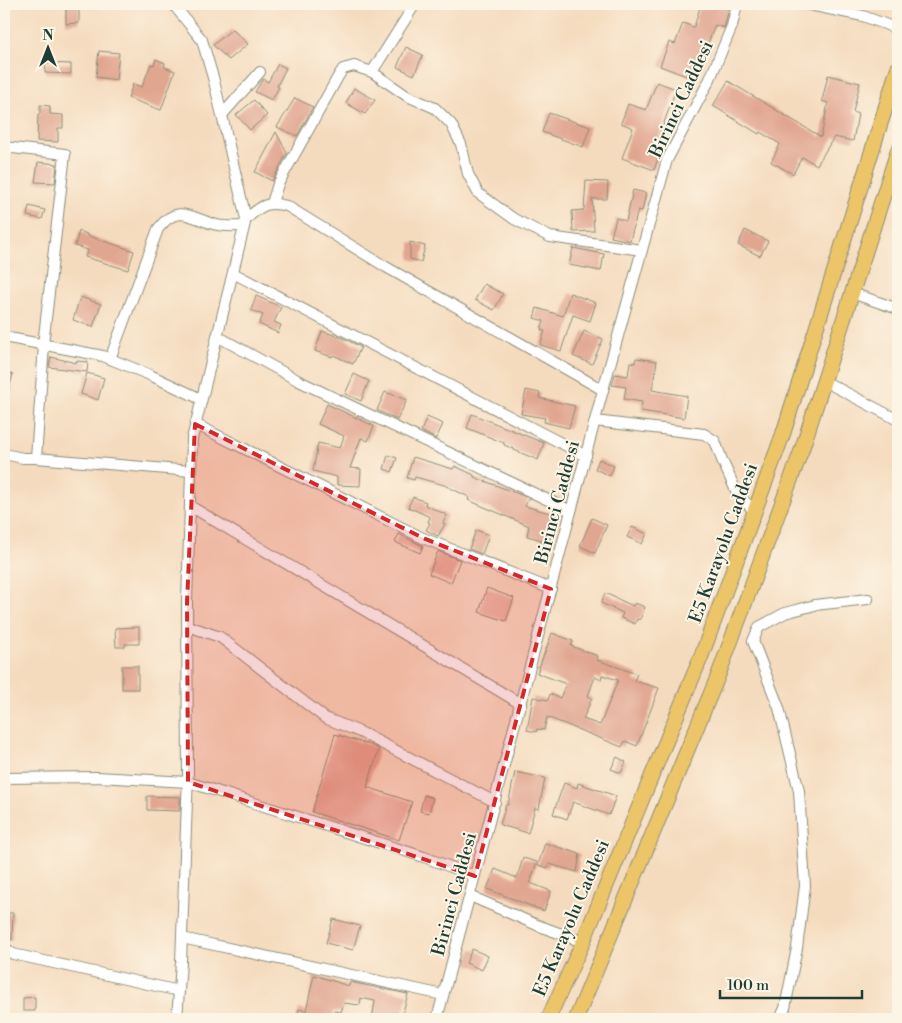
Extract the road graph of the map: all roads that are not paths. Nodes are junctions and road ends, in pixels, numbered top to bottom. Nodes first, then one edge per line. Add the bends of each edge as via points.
1 (173, 4) edge
2 (415, 4) edge
3 (737, 4) edge
4 (805, 4) edge
5 (898, 29) edge
6 (898, 68) edge
7 (260, 72) dead end
8 (372, 72) junction
9 (222, 115) junction
10 (4, 146) edge
11 (898, 150) edge
12 (272, 202) junction
13 (245, 222) junction
14 (642, 250) junction
15 (233, 273) junction
16 (852, 293) junction
17 (898, 309) edge
18 (4, 336) edge
19 (217, 336) junction
20 (43, 345) junction
21 (110, 359) junction
22 (824, 380) junction
23 (603, 390) junction
24 (201, 399) junction
25 (898, 420) edge
26 (595, 421) junction
27 (195, 424) junction
28 (4, 454) edge
29 (586, 456) junction
30 (36, 458) junction
31 (191, 471) junction
32 (190, 506) junction
33 (571, 511) junction
34 (754, 511) junction
35 (551, 589) junction
36 (868, 599) dead end
37 (188, 626) junction
38 (521, 704) junction
39 (4, 778) edge
40 (188, 782) junction
41 (495, 802) junction
42 (475, 876) junction
43 (470, 896) junction
44 (182, 938) junction
45 (583, 942) junction
46 (4, 946) edge
47 (179, 991) junction
48 (443, 995) junction
49 (581, 1018) edge
50 (177, 1019) edge
51 (437, 1019) edge
52 (548, 1019) edge
53 (780, 1019) edge

1 - 9 street via 202,40
2 - 8 street
3 - 14 street, Birinci Caddesi via 732,26 710,79 668,160
4 - 5 street via 863,16
6 - 34 highway, E5 Karayolu Caddesi via 783,434
7 - 9 street
8 - 12 street via 354,66 344,69 339,75 278,184
8 - 14 street via 407,96 435,108 451,124 478,193 514,219 550,237
9 - 13 street
10 - 20 street via 65,154
11 - 16 highway
12 - 13 street via 259,208
12 - 23 street via 287,206 386,267
13 - 15 street
13 - 21 street via 227,227 186,214 165,220 155,237
14 - 23 street, Birinci Caddesi
15 - 19 street
15 - 29 street
16 - 17 street
16 - 22 highway
18 - 20 street
19 - 24 street
19 - 33 street via 299,381
20 - 21 street
20 - 30 street
21 - 24 street
22 - 25 street
22 - 49 highway via 802,449 718,676
23 - 26 street, Birinci Caddesi
24 - 27 street
26 - 29 street, Birinci Caddesi
26 - 34 street via 704,434 715,441 737,493
27 - 31 street
27 - 35 street via 423,538
28 - 30 street
29 - 33 street, Birinci Caddesi
30 - 31 street
31 - 32 street
32 - 37 street
32 - 38 street
33 - 35 street, Birinci Caddesi
34 - 45 highway, E5 Karayolu Caddesi via 701,657
35 - 38 street, Birinci Caddesi
36 - 53 street via 815,605 785,613 759,627 753,641 779,708 799,791 805,886 797,948
37 - 40 street
37 - 41 street via 220,637 324,718 360,732
38 - 41 street, Birinci Caddesi
39 - 40 street
40 - 42 street
40 - 44 street
41 - 42 street, Birinci Caddesi
42 - 43 street, Birinci Caddesi
43 - 45 street
43 - 48 street, Birinci Caddesi
44 - 47 street
44 - 48 street
45 - 52 highway, E5 Karayolu Caddesi
46 - 47 street via 13,954
47 - 50 street
48 - 51 street, Birinci Caddesi

